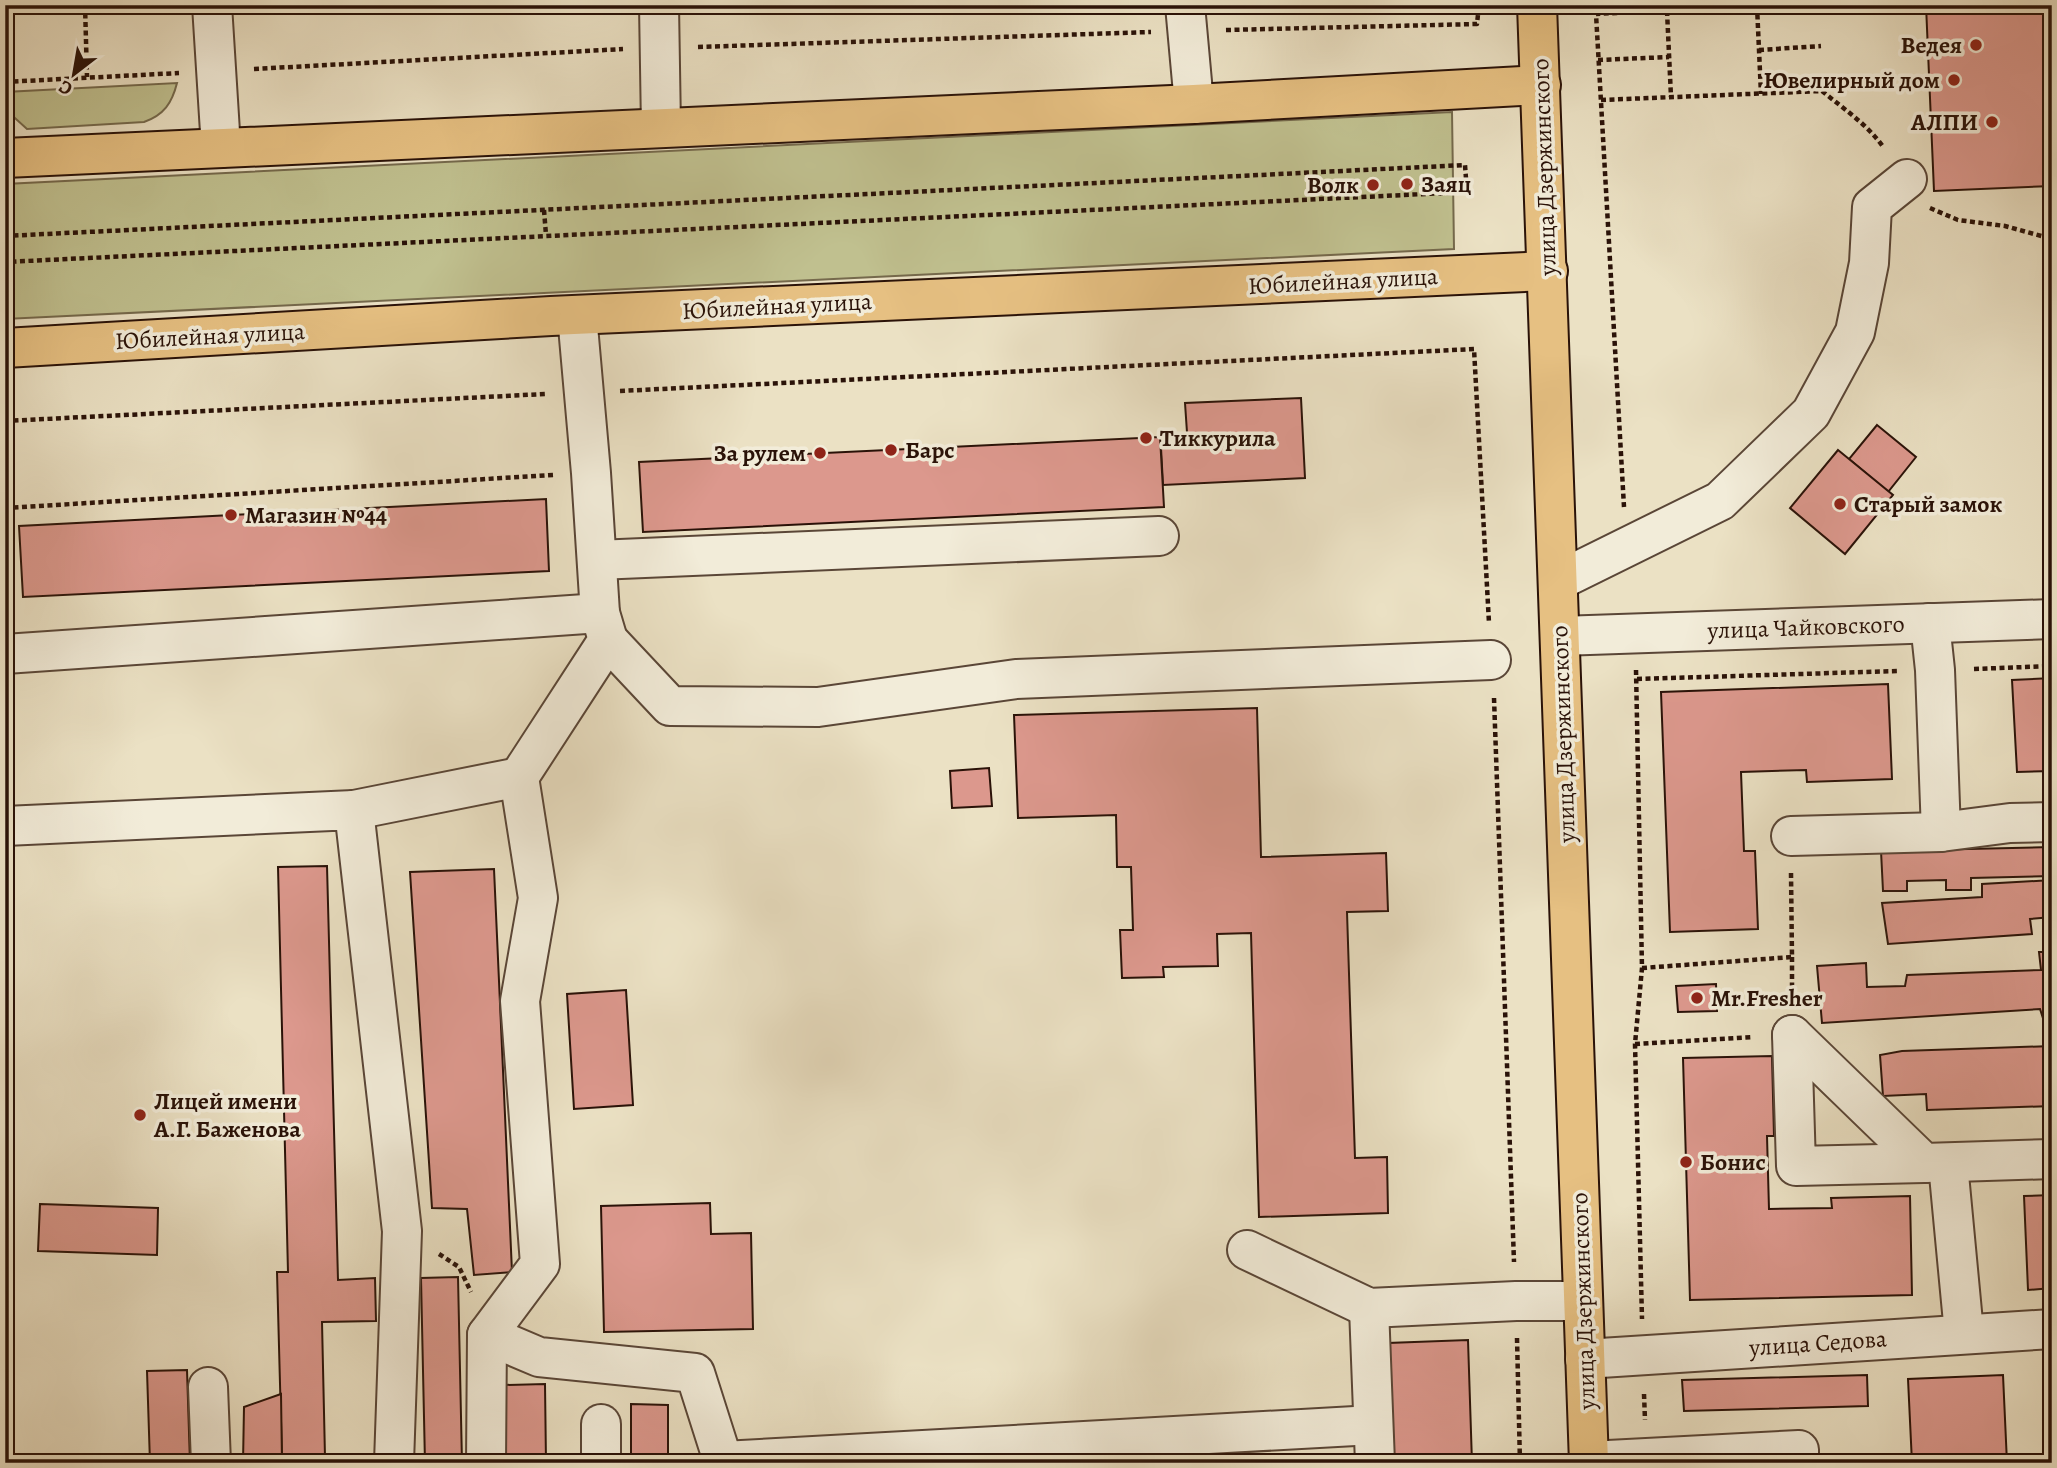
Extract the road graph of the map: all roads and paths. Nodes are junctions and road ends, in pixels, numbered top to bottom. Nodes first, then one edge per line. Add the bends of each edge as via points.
1 (85, 5) edge
2 (212, 5) edge
3 (659, 5) edge
4 (1479, 5) edge
5 (1538, 5) edge
6 (1776, 5) edge
7 (1757, 6) edge
8 (1667, 11) junction
9 (1186, 18) edge
10 (1821, 46) dead end
11 (660, 48) junction
12 (1759, 50) junction
13 (1669, 57) junction
14 (1598, 60) junction
15 (216, 71) junction
16 (87, 77) junction
17 (5, 82) edge
18 (1541, 85) junction
19 (1761, 94) junction
20 (1671, 97) junction
21 (1601, 100) junction
22 (1194, 104) junction
23 (661, 128) junction
24 (220, 148) junction
25 (5, 158) edge
26 (1907, 180) junction
27 (544, 210) junction
28 (545, 235) junction
29 (5, 236) edge
30 (2052, 239) edge
31 (5, 262) edge
32 (1548, 271) junction
33 (577, 315) junction
34 (5, 348) edge
35 (584, 393) junction
36 (5, 421) edge
37 (591, 473) junction
38 (5, 508) edge
39 (1159, 536) dead end
40 (1626, 546) junction
41 (597, 560) junction
42 (1558, 581) junction
43 (2052, 619) edge
44 (1930, 623) junction
45 (604, 626) junction
46 (1633, 633) junction
47 (1560, 636) junction
48 (5, 654) edge
49 (1491, 660) junction
50 (2052, 666) edge
51 (1935, 670) junction
52 (1637, 679) junction
53 (519, 777) junction
54 (354, 810) junction
55 (2052, 822) edge
56 (5, 826) edge
57 (1941, 832) junction
58 (1791, 836) joint
59 (1642, 968) junction
60 (1792, 1035) junction
61 (1635, 1044) junction
62 (2052, 1159) edge
63 (1936, 1163) junction
64 (402, 1231) junction
65 (1247, 1250) dead end
66 (1516, 1301) junction
67 (1583, 1301) junction
68 (1369, 1308) junction
69 (2052, 1329) edge
70 (1964, 1334) junction
71 (487, 1335) junction
72 (1643, 1355) junction
73 (1585, 1359) junction
74 (208, 1387) dead end
75 (601, 1424) dead end
76 (1373, 1424) junction
77 (1646, 1458) junction
78 (723, 1462) edge
79 (1589, 1462) edge
80 (211, 1463) edge
81 (394, 1463) edge
82 (486, 1463) edge
83 (601, 1463) edge
84 (1375, 1463) edge
85 (1520, 1463) edge
86 (1799, 1463) edge

1 - 16 path
2 - 15 street
3 - 11 street
4 - 9 path via 1477,24
5 - 18 main road, улица Дзержинского
6 - 7 path
7 - 8 path
7 - 12 path
8 - 13 path
8 - 14 path via 1596,14
9 - 11 path
9 - 22 street
10 - 12 path
11 - 15 path
11 - 23 street
12 - 19 path
13 - 14 path
13 - 20 path
14 - 21 path
15 - 16 path
15 - 24 street
16 - 17 path
18 - 22 main road
18 - 32 main road, улица Дзержинского
19 - 20 path
19 - 26 path via 1822,91 1869,128
20 - 21 path
21 - 40 path
22 - 23 main road
23 - 24 main road
24 - 25 main road
26 - 30 path via 1930,208 1958,220
26 - 40 street via 1872,207 1869,263 1855,332 1811,413 1720,501
27 - 28 path
27 - 28 path via 1465,165 1467,192
27 - 29 path
28 - 31 path
32 - 33 main road, Юбилейная улица
32 - 42 main road, улица Дзержинского
33 - 34 main road, Юбилейная улица
33 - 35 street
35 - 36 path
35 - 37 street
35 - 49 path via 1474,349
37 - 38 path
37 - 41 street
39 - 41 street
40 - 42 street
41 - 45 street
42 - 47 main road, улица Дзержинского
43 - 44 street, улица Чайковского
44 - 46 street, улица Чайковского
44 - 51 street
45 - 48 street
45 - 49 street via 670,706 818,707 1016,679
45 - 53 street
46 - 47 street, улица Чайковского
46 - 52 path
47 - 67 main road, улица Дзержинского
49 - 66 path
50 - 51 path
51 - 52 path
51 - 57 street
52 - 59 path
53 - 54 street
53 - 71 street via 538,898 520,1000 540,1264
54 - 56 street
54 - 64 street
55 - 57 street via 2010,822
57 - 58 street
58 - 59 path via 1792,957
59 - 61 path
60 - 61 path
60 - 63 street
60 - 63 street via 1796,1166
61 - 72 path
62 - 63 street
63 - 70 street
64 - 71 path via 459,1267
64 - 81 street
65 - 68 street
66 - 67 street
66 - 68 street
66 - 85 path
67 - 73 main road, улица Дзержинского
68 - 76 street
69 - 70 street, улица Седова
70 - 72 street, улица Седова
71 - 78 street via 538,1357 695,1373
71 - 82 street
72 - 73 street, улица Седова
72 - 77 path
73 - 79 main road, улица Дзержинского
74 - 80 street
75 - 83 street
76 - 78 street
76 - 84 street
77 - 79 street
77 - 86 street via 1799,1450

